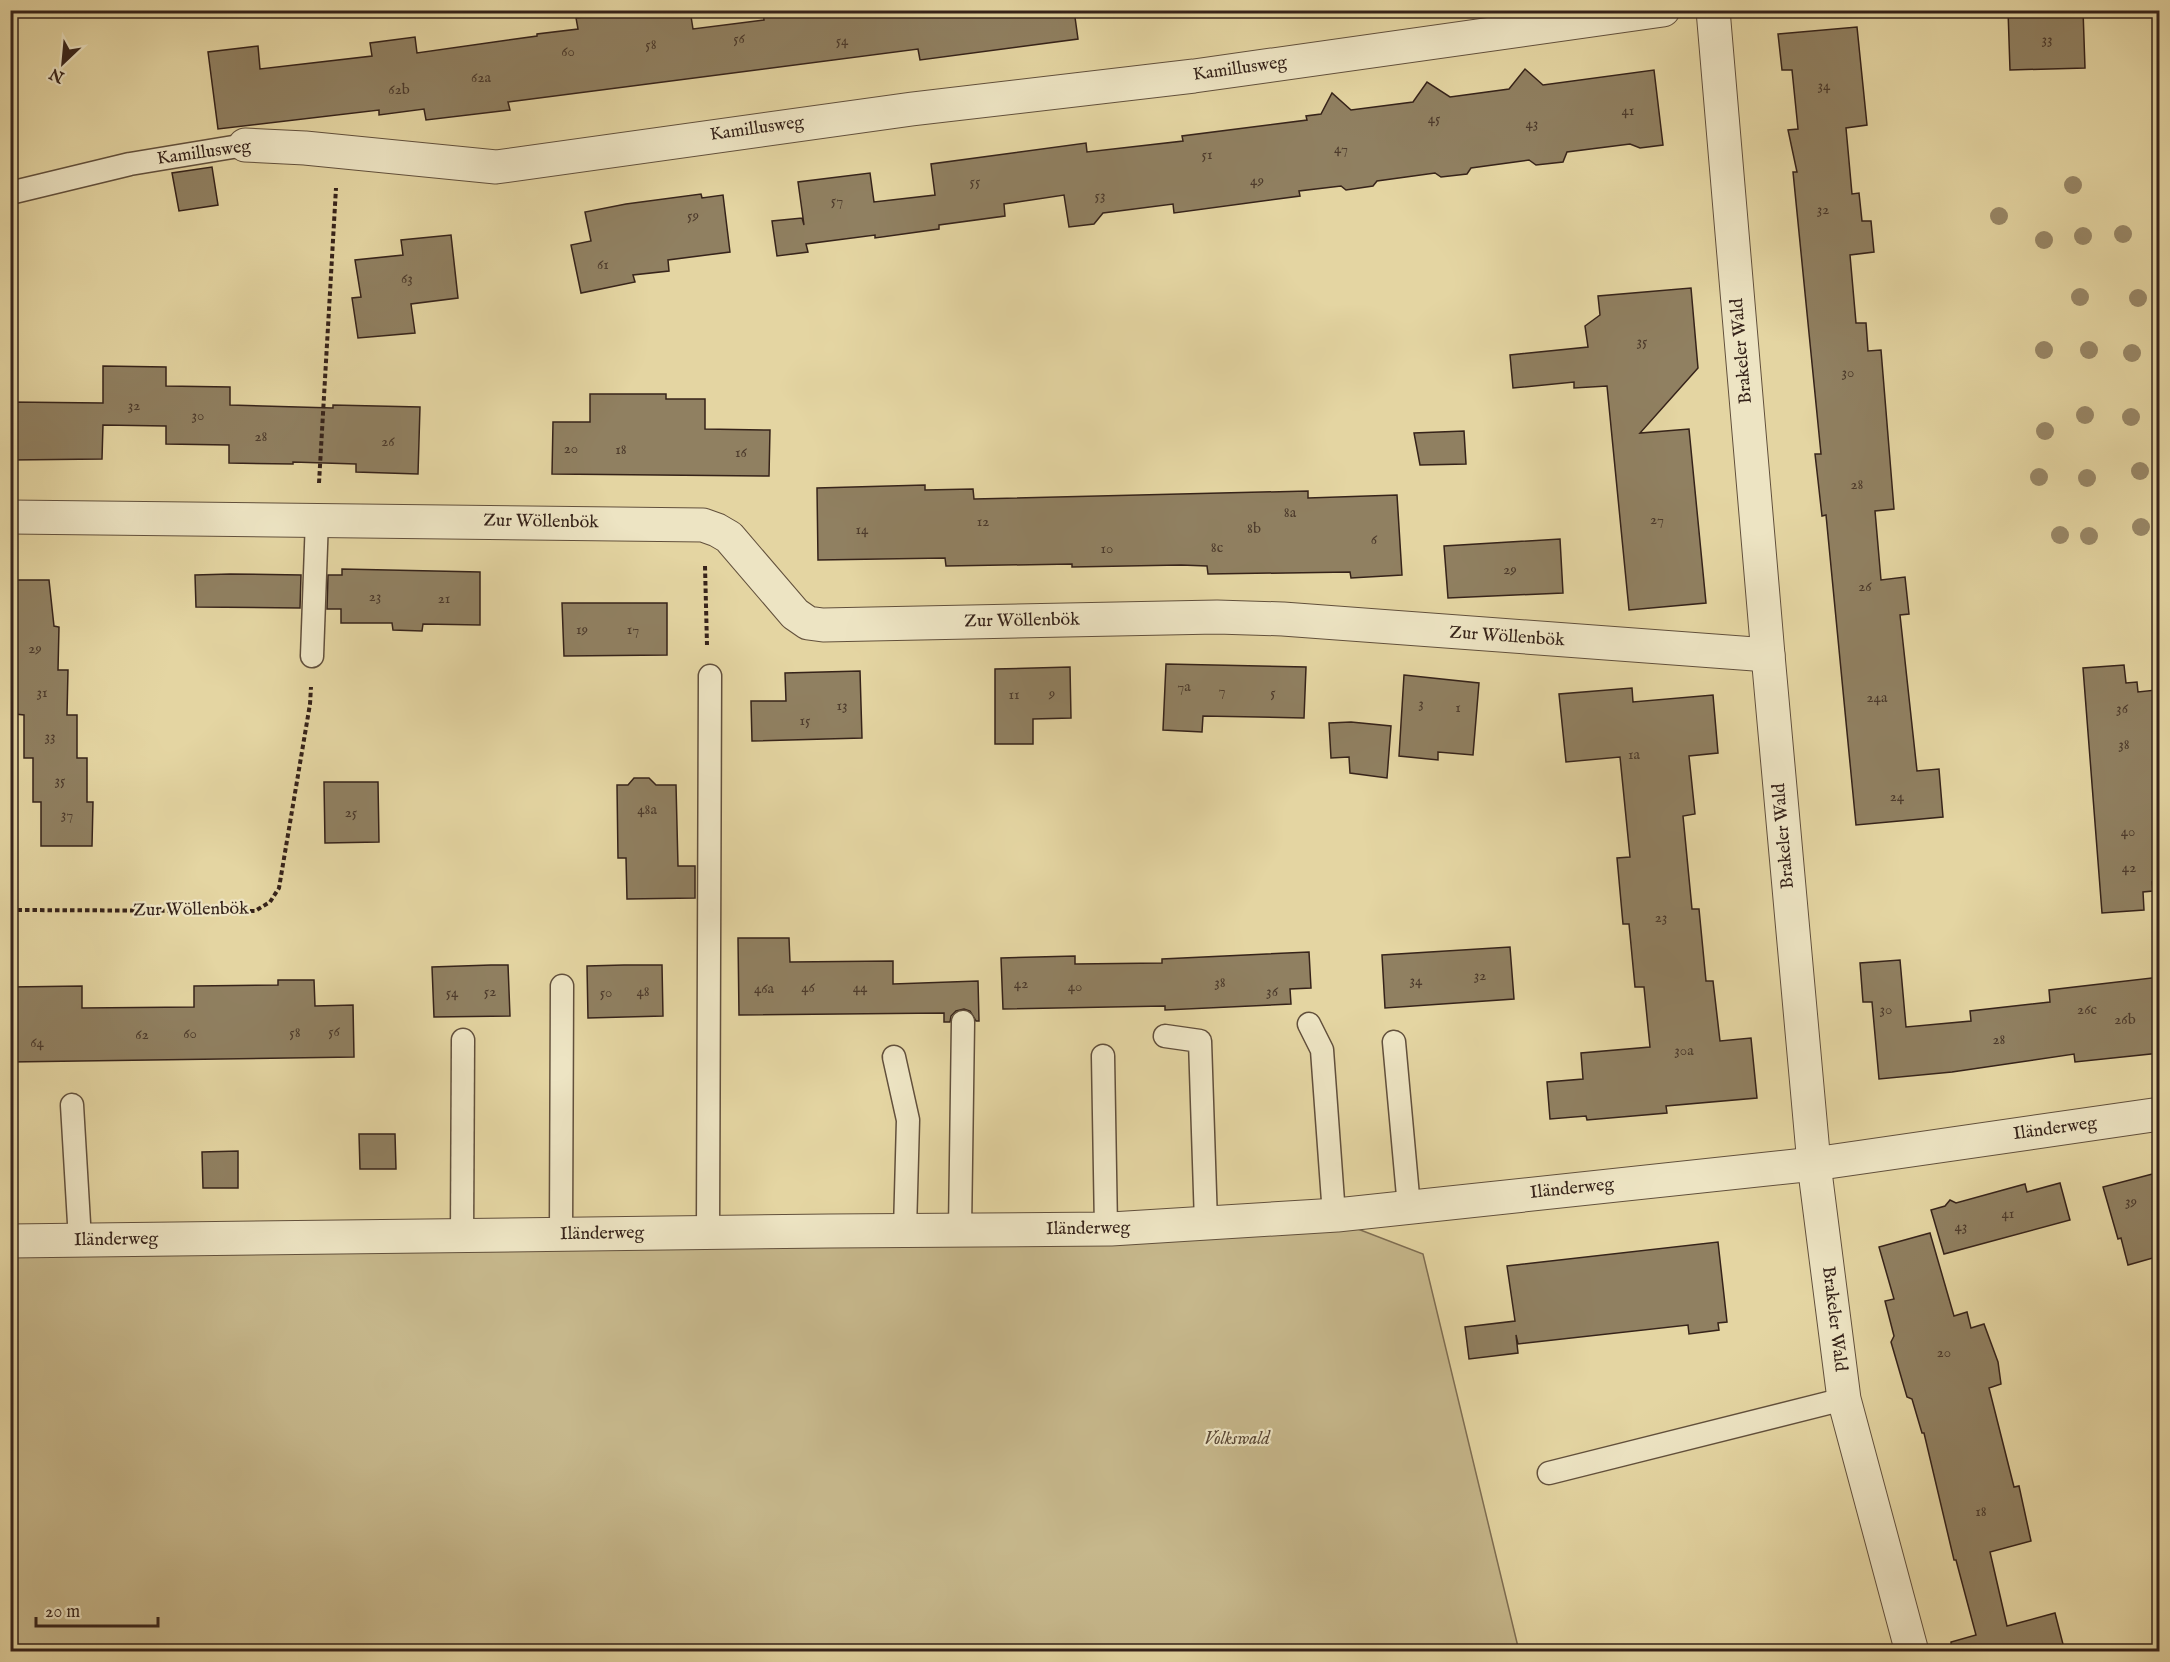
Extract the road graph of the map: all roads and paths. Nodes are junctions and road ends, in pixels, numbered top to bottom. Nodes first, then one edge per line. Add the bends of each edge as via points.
1 (1663, 10) edge
2 (1713, 10) edge
3 (1505, 21) edge
4 (245, 145) joint
5 (338, 152) junction
6 (10, 193) edge
7 (10, 517) edge
8 (317, 519) junction
9 (703, 525) junction
10 (1767, 655) junction
11 (312, 656) joint
12 (710, 676) joint
13 (10, 910) edge
14 (562, 986) dead end
15 (963, 1022) dead end
16 (1309, 1024) dead end
17 (1165, 1036) dead end
18 (464, 1040) dead end
19 (1394, 1042) dead end
20 (1103, 1056) dead end
21 (894, 1058) dead end
22 (72, 1105) dead end
23 (2160, 1114) edge
24 (1814, 1164) junction
25 (1409, 1207) junction
26 (1334, 1215) junction
27 (1206, 1223) junction
28 (1106, 1229) junction
29 (905, 1230) junction
30 (960, 1230) junction
31 (708, 1232) junction
32 (561, 1234) junction
33 (462, 1236) junction
34 (80, 1240) junction
35 (10, 1241) edge
36 (1844, 1399) junction
37 (1549, 1473) dead end
38 (1912, 1652) edge

1 - 3 street, Kamillusweg
2 - 10 street, Brakeler Wald
3 - 5 street, Kamillusweg via 1194,76 912,109 496,166
4 - 5 street, Kamillusweg
4 - 6 lane, Kamillusweg via 130,164
5 - 8 path
7 - 8 street, Zur Wöllenbök
8 - 9 street, Zur Wöllenbök
8 - 11 lane
9 - 10 street, Zur Wöllenbök via 729,537 795,614 815,624 1228,617
9 - 12 path
10 - 24 street, Brakeler Wald
11 - 13 path, Zur Wöllenbök via 310,704 279,888 270,902 255,911
12 - 31 lane
14 - 32 lane
15 - 30 lane
16 - 26 lane via 1322,1050
17 - 27 lane via 1200,1041
18 - 33 lane
19 - 25 lane
20 - 28 lane
21 - 29 lane via 908,1120
22 - 34 lane
23 - 24 street, Iländerweg
24 - 25 street, Iländerweg
24 - 36 street, Brakeler Wald
25 - 26 street, Iländerweg
26 - 27 street, Iländerweg
27 - 28 street, Iländerweg
28 - 30 street, Iländerweg
29 - 30 street, Iländerweg
29 - 31 street, Iländerweg
31 - 32 street, Iländerweg
32 - 33 street, Iländerweg
33 - 34 street, Iländerweg
34 - 35 street, Iländerweg
36 - 37 lane
36 - 38 street, Brakeler Wald

